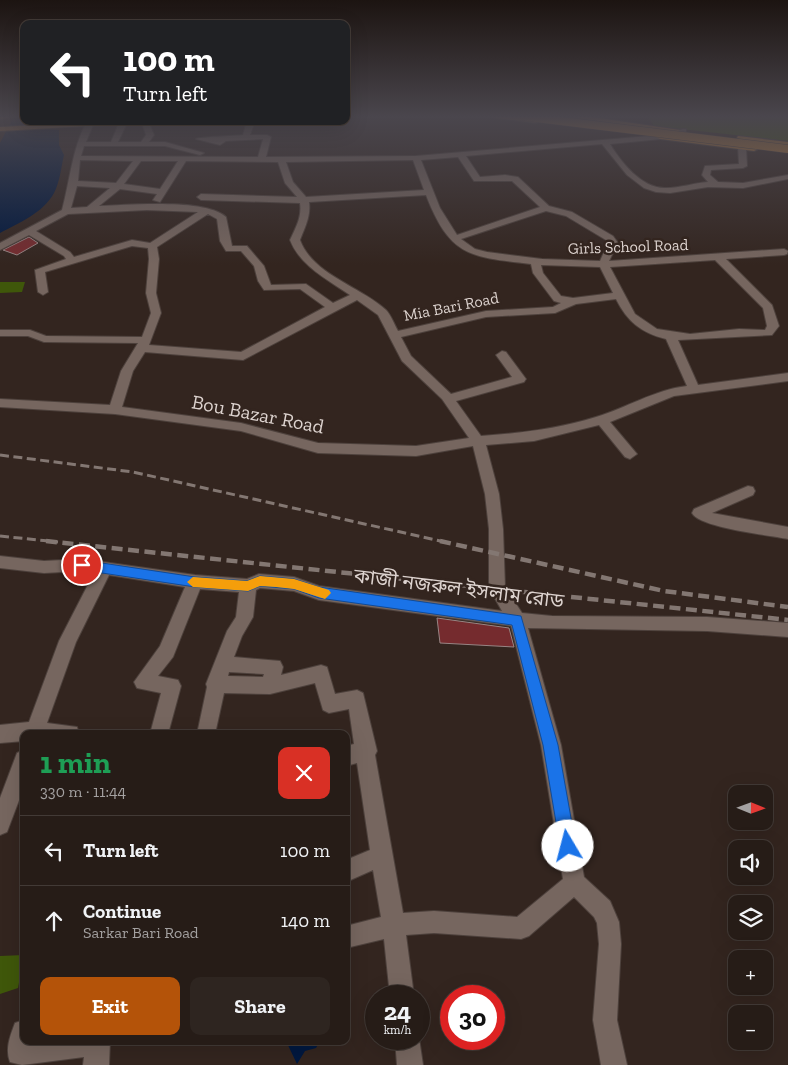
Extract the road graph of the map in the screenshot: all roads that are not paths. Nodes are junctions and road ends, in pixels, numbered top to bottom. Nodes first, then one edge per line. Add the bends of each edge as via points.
1 (75, 166) edge
2 (133, 166) edge
3 (179, 166) edge
4 (283, 166) edge
5 (419, 166) edge
6 (468, 166) edge
7 (621, 166) edge
8 (741, 166) edge
9 (788, 177) edge
10 (74, 183) junction
11 (714, 184) junction
12 (118, 186) junction
13 (162, 192) junction
14 (428, 192) junction
15 (200, 197) dead end
16 (304, 200) junction
17 (152, 208) junction
18 (546, 208) junction
19 (90, 209) junction
20 (208, 210) junction
21 (70, 213) junction
22 (29, 231) junction
23 (455, 238) junction
24 (152, 246) junction
25 (0, 247) edge
26 (787, 254) edge
27 (717, 256) junction
28 (72, 261) junction
29 (536, 262) junction
30 (604, 265) junction
31 (43, 292) dead end
32 (621, 295) junction
33 (358, 296) junction
34 (573, 301) junction
35 (333, 308) junction
36 (528, 311) junction
37 (536, 323) dead end
38 (0, 333) edge
39 (393, 334) junction
40 (670, 336) junction
41 (143, 344) junction
42 (502, 355) dead end
43 (788, 377) edge
44 (694, 389) junction
45 (449, 399) junction
46 (0, 402) edge
47 (115, 410) junction
48 (602, 420) junction
49 (478, 441) junction
50 (630, 454) dead end
51 (748, 491) dead end
52 (788, 533) edge
53 (0, 562) edge
54 (104, 569) junction
55 (195, 582) junction
56 (248, 586) junction
57 (517, 620) junction
58 (788, 630) edge
59 (222, 664) junction
60 (215, 684) junction
61 (270, 686) junction
62 (36, 730) edge
63 (161, 730) edge
64 (207, 730) edge
65 (20, 733) edge
66 (0, 734) edge
67 (367, 751) junction
68 (350, 755) edge
69 (20, 771) edge
70 (0, 825) edge
71 (382, 856) junction
72 (350, 869) edge
73 (574, 883) junction
74 (394, 926) junction
75 (350, 936) edge
76 (401, 985) edge
77 (21, 1045) edge
78 (97, 1050) edge
79 (408, 1050) edge
80 (410, 1065) edge
81 (614, 1065) edge

1 - 10 street
2 - 12 street
3 - 13 street
4 - 16 street via 286,180
5 - 14 street, Girls School Road
6 - 18 street via 477,179 484,181 515,179
7 - 11 street via 658,190
8 - 11 street via 708,168 706,175
9 - 11 street via 753,185
10 - 12 street
10 - 21 street
12 - 13 street
12 - 19 street
13 - 17 street
14 - 16 street
14 - 23 street, Girls School Road
15 - 16 street
16 - 33 street via 304,224 295,240 300,253
17 - 19 street
17 - 20 street
18 - 23 street
18 - 30 street via 569,214 610,238 613,243
19 - 21 street
20 - 24 street
20 - 35 street via 222,220 226,247 244,248 259,266 268,288 302,286
21 - 22 street
22 - 25 street
22 - 28 street via 67,254
23 - 29 street, Girls School Road via 468,250
24 - 28 street via 132,243
24 - 41 street via 151,293 156,313
26 - 27 street, Girls School Road
27 - 30 street, Girls School Road
27 - 40 street via 768,307 773,326 768,334 740,332 704,337
28 - 31 street via 40,270
29 - 30 street, Girls School Road
29 - 34 street via 538,273 558,299
30 - 32 street
32 - 34 street, Mia Bari Road
32 - 40 street via 630,315 649,331
33 - 35 street
33 - 39 street via 383,313
34 - 36 street, Mia Bari Road via 555,310
35 - 41 street via 243,356
36 - 37 street
36 - 39 street, Mia Bari Road via 486,314
38 - 41 street via 30,333 44,339
39 - 45 street via 406,358
40 - 44 street
41 - 47 street via 127,371
42 - 45 street via 520,379
43 - 44 street, Bou Bazar Road
44 - 48 street, Bou Bazar Road via 672,392
45 - 49 street
46 - 47 street, Bou Bazar Road
47 - 49 street, Bou Bazar Road via 241,427 318,448 416,451
48 - 49 street, Bou Bazar Road via 534,436
48 - 50 street
49 - 57 street via 492,494 497,588
51 - 52 street via 699,513 706,518
53 - 54 street, কাজী নজরুল ইসলাম রোড via 44,568 82,565
54 - 55 street, কাজী নজরুল ইসলাম রোড
54 - 62 street via 68,641
55 - 56 street, কাজী নজরুল ইসলাম রোড
55 - 63 street via 166,651 143,682 172,686
56 - 57 street, কাজী নজরুল ইসলাম রোড via 260,581 294,584 319,593
56 - 59 street via 244,620 241,628 235,631
57 - 58 street, কাজী নজরুল ইসলাম রোড via 707,624
57 - 73 street via 551,745
59 - 60 street
59 - 61 street via 274,667
60 - 61 street
60 - 64 street
61 - 67 street via 321,674 329,704 357,700
65 - 66 street
67 - 68 street
67 - 71 street
69 - 70 street
71 - 72 street
71 - 74 street
73 - 74 street via 521,928 434,922
73 - 81 street via 602,908 608,922 610,944 605,1020
74 - 75 street
74 - 76 street
77 - 78 street via 19,1053
79 - 80 street

